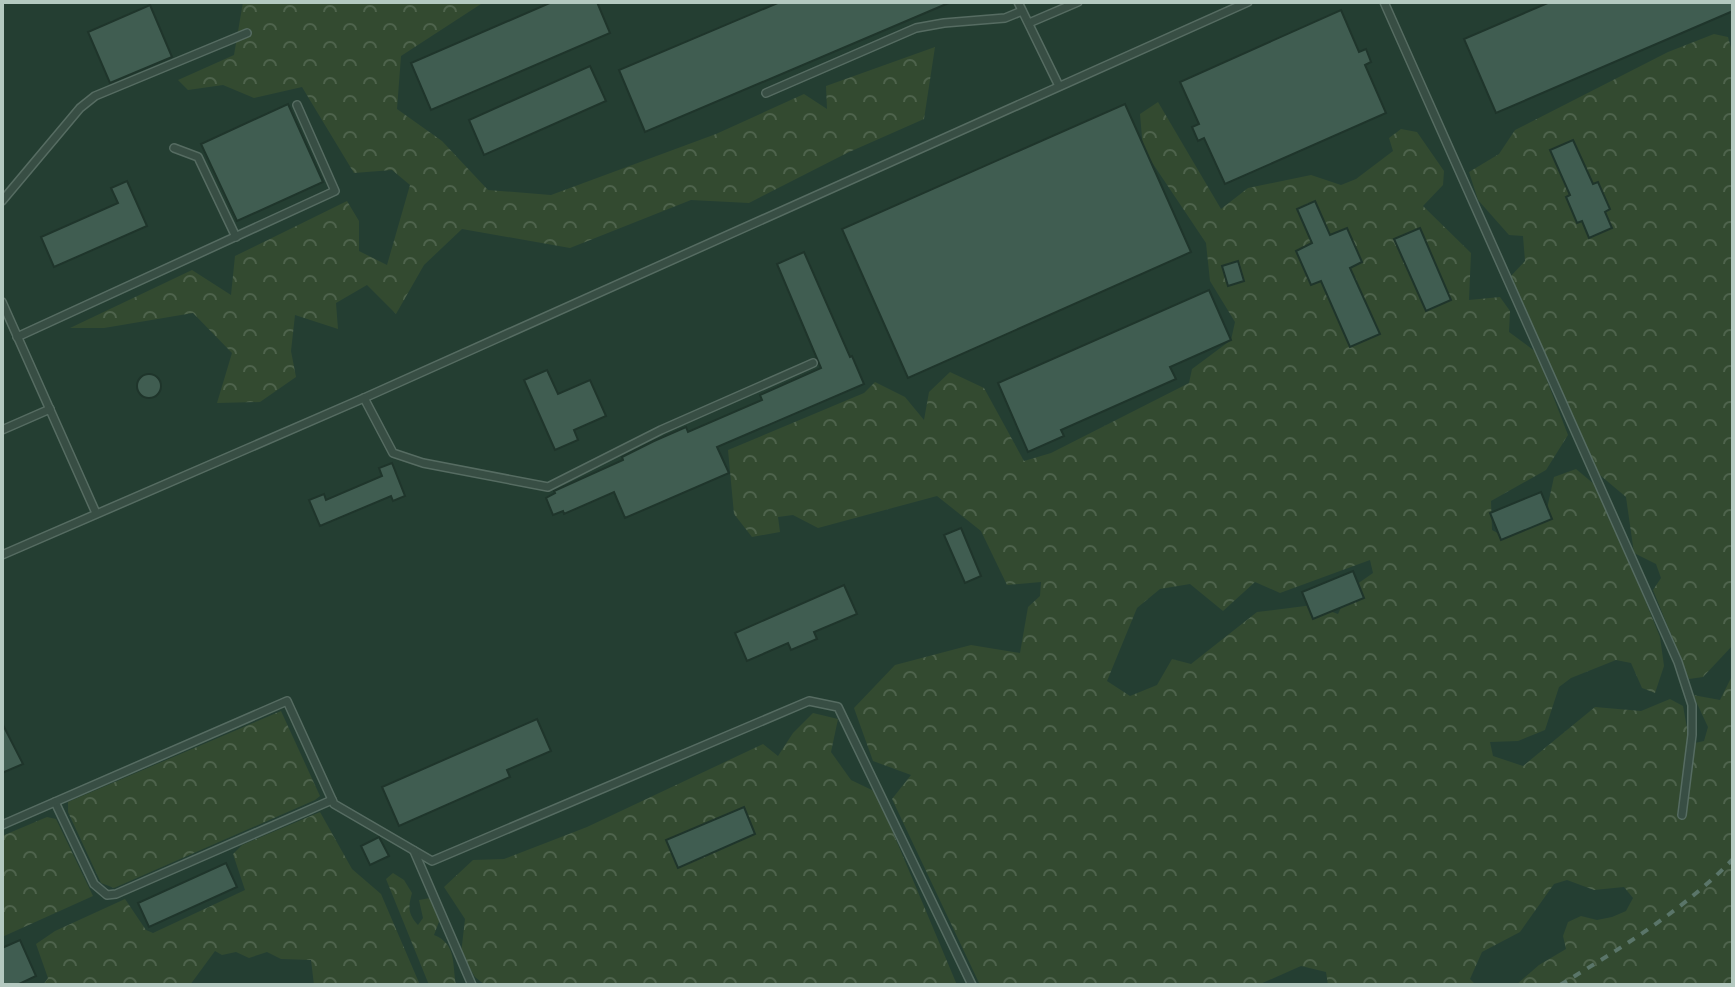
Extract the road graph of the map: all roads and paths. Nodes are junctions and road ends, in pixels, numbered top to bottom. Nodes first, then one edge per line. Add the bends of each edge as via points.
1 (1018, 2) edge
2 (1078, 2) edge
3 (1248, 2) edge
4 (1384, 2) edge
5 (1022, 11) junction
6 (1029, 23) junction
7 (247, 33) dead end
8 (1059, 86) junction
9 (766, 93) dead end
10 (297, 105) dead end
11 (174, 148) dead end
12 (2, 201) edge
13 (236, 237) junction
14 (2, 302) edge
15 (17, 337) junction
16 (813, 363) dead end
17 (364, 398) junction
18 (50, 409) junction
19 (2, 430) edge
20 (96, 513) junction
21 (2, 555) edge
22 (332, 800) junction
23 (55, 802) junction
24 (1682, 815) dead end
25 (2, 825) edge
26 (413, 850) junction
27 (472, 985) edge
28 (972, 985) edge

1 - 5 lane
2 - 6 lane
3 - 8 lane
4 - 24 lane via 1678,662 1692,705
5 - 6 lane
5 - 9 lane via 1005,18 916,28
6 - 8 lane
7 - 12 lane via 95,96
8 - 17 lane
10 - 13 lane via 335,191
11 - 13 lane via 198,157
13 - 15 lane
14 - 15 lane
15 - 18 lane
16 - 17 lane via 548,487 393,453
17 - 20 lane
18 - 19 lane
18 - 20 lane
20 - 21 lane
22 - 23 lane via 107,895 94,884
22 - 23 lane via 287,701
22 - 26 lane
23 - 25 lane
26 - 27 lane
26 - 28 lane via 432,861 809,701 838,707

